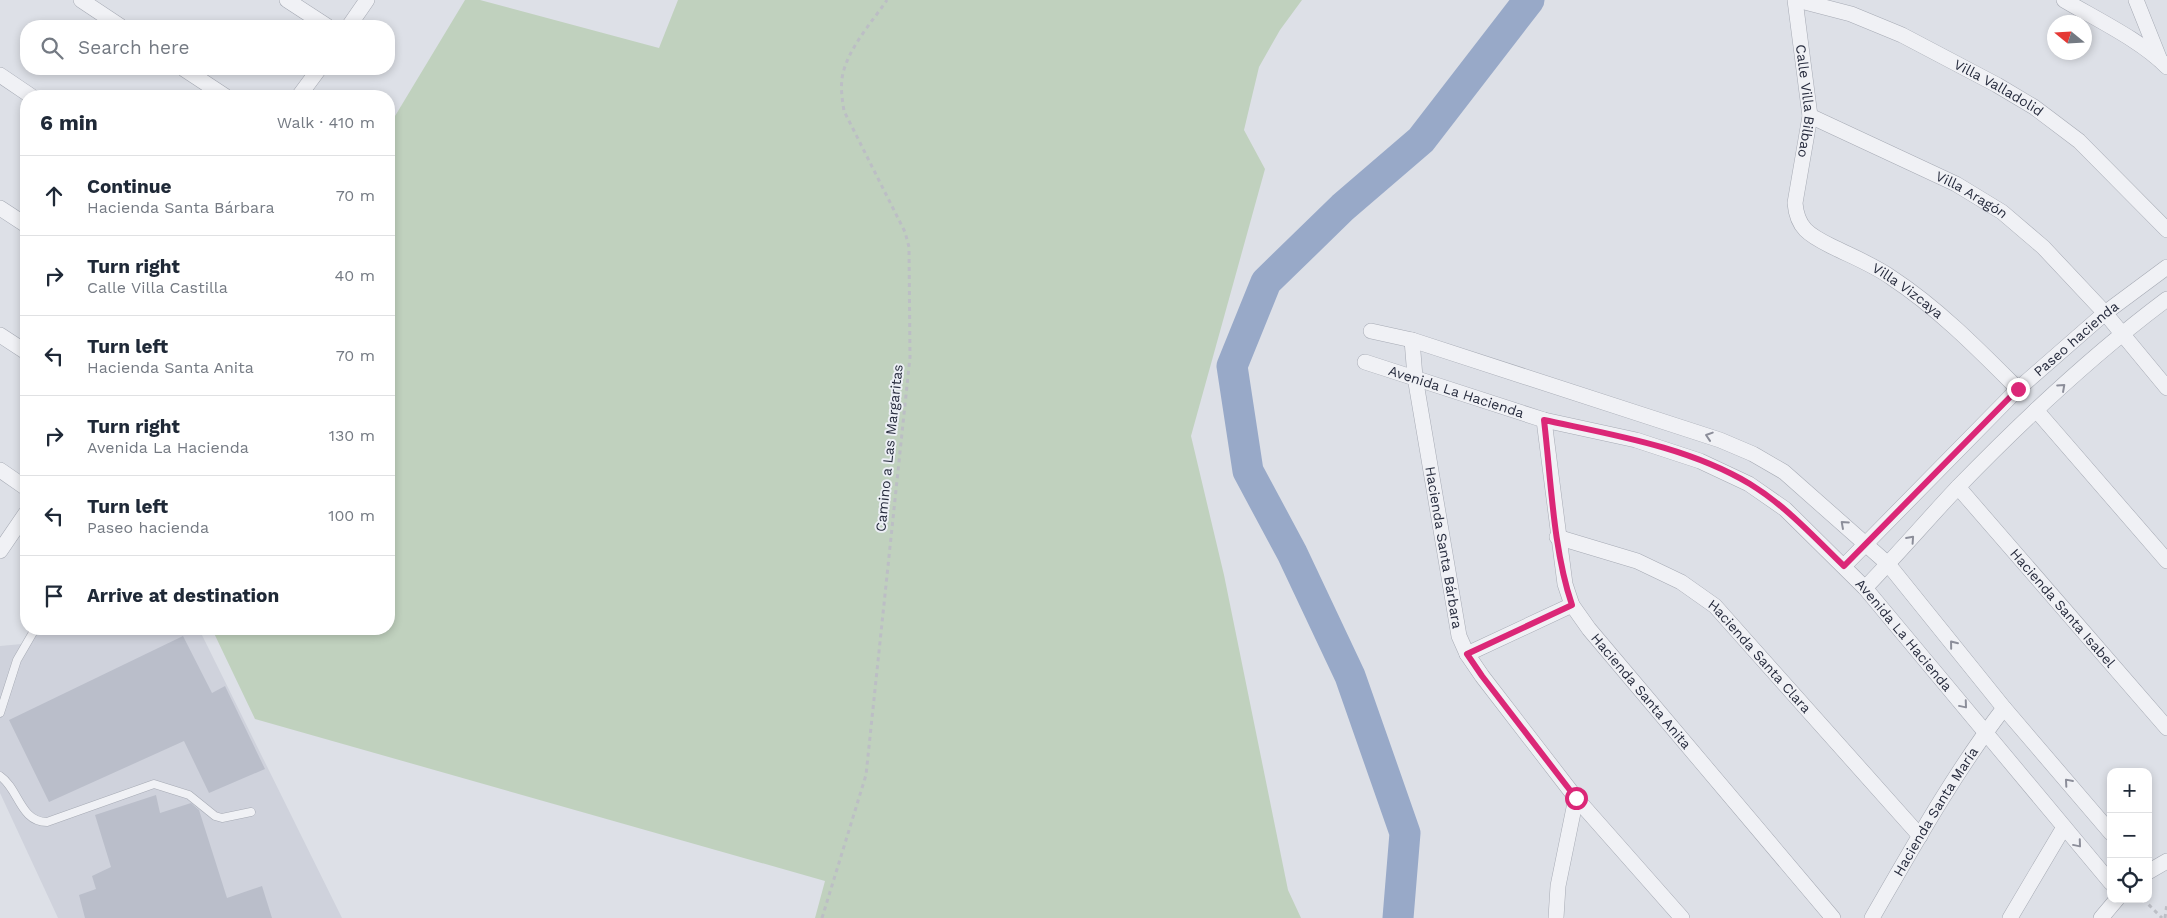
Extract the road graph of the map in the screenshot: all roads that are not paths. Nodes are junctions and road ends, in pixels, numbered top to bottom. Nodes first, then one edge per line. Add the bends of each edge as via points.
1 (81, 0) edge
2 (286, 0) edge
3 (367, 0) edge
4 (1796, 0) edge
5 (2064, 0) edge
6 (2136, 0) edge
7 (111, 20) edge
8 (318, 20) edge
9 (353, 20) edge
10 (2164, 64) edge
11 (0, 75) edge
12 (193, 75) edge
13 (314, 75) edge
14 (22, 90) edge
15 (217, 90) edge
16 (303, 90) edge
17 (1810, 116) junction
18 (1795, 202) joint
19 (0, 208) edge
20 (20, 221) edge
21 (2167, 230) edge
22 (2167, 267) edge
23 (2167, 299) edge
24 (2105, 314) junction
25 (1371, 331) dead end
26 (2120, 334) junction
27 (0, 335) edge
28 (1412, 340) junction
29 (20, 348) edge
30 (1364, 362) dead end
31 (1415, 377) junction
32 (2167, 388) edge
33 (2018, 389) junction
34 (2036, 410) junction
35 (1544, 420) junction
36 (0, 470) edge
37 (20, 484) edge
38 (1958, 487) junction
39 (20, 521) edge
40 (1558, 537) junction
41 (1866, 544) junction
42 (0, 551) edge
43 (2167, 561) edge
44 (1888, 564) junction
45 (1844, 566) junction
46 (1866, 588) junction
47 (1572, 605) junction
48 (32, 635) edge
49 (1467, 654) junction
50 (2004, 708) junction
51 (0, 713) edge
52 (2167, 728) edge
53 (1986, 731) junction
54 (0, 776) edge
55 (1576, 798) junction
56 (251, 812) dead end
57 (2064, 827) junction
58 (2107, 828) edge
59 (1920, 836) junction
60 (2167, 861) edge
61 (2152, 870) edge
62 (2107, 878) edge
63 (2114, 903) edge
64 (1556, 918) edge
65 (1682, 918) edge
66 (1833, 918) edge
67 (1872, 918) edge
68 (2010, 918) edge
69 (2102, 918) edge

1 - 7 street
2 - 8 street
3 - 9 street
4 - 17 street, Calle Villa Bilbao
4 - 21 street, Villa Valladolid via 1851,14 1902,35 2034,107 2079,141
5 - 10 street via 2125,36
6 - 10 street
11 - 14 street
12 - 15 street
13 - 16 street
17 - 18 street, Calle Villa Bilbao
17 - 24 street, Villa Aragón via 1956,184 2002,212 2042,247
18 - 33 street, Villa Vizcaya via 1801,226 1905,287 1970,340
19 - 20 street
22 - 24 street, Paseo hacienda
23 - 26 street, Paseo hacienda
24 - 26 street, Villa Aragón
24 - 33 street, Paseo hacienda
25 - 28 street, Avenida La Hacienda
26 - 32 street, Villa Aragón
34 -> 26 street, Paseo hacienda
27 - 29 street
28 - 31 street, Hacienda Santa Bárbara
41 -> 28 street, Avenida La Hacienda via 1784,472 1753,454 1712,437
30 - 31 street, Avenida La Hacienda
31 - 35 street, Avenida La Hacienda
31 - 49 street, Hacienda Santa Bárbara via 1459,636
33 - 41 street, Paseo hacienda
34 - 38 street, Paseo hacienda
34 - 43 street
35 - 40 street, Hacienda Santa Anita
35 - 45 street, Avenida La Hacienda via 1636,440 1700,461 1749,484 1785,509
36 - 37 street
44 -> 38 street, Paseo hacienda
38 - 52 street, Hacienda Santa Isabel
39 - 42 street
40 - 47 street, Hacienda Santa Anita via 1565,584
40 - 59 street, Hacienda Santa Clara via 1637,561 1681,582 1715,606
41 - 44 street, Avenida La Hacienda
41 - 45 street, Paseo hacienda
44 - 46 street, Paseo hacienda
50 -> 44 street, Avenida La Hacienda
45 - 46 street, Avenida La Hacienda
46 -> 53 street, Avenida La Hacienda
47 - 49 street
47 - 66 street, Hacienda Santa Anita
48 - 51 lane via 17,660
49 - 55 street, Hacienda Santa Bárbara
50 - 53 street, Hacienda Santa María
58 -> 50 street, Avenida La Hacienda
53 - 57 street, Avenida La Hacienda
53 - 59 street, Hacienda Santa María
54 - 56 lane via 31,818 40,822 154,784 190,795 215,816 222,818
55 - 64 street via 1558,886
55 - 65 street, Hacienda Santa Bárbara
57 -> 62 street, Avenida La Hacienda
57 - 68 street
59 - 67 street, Hacienda Santa María
60 - 61 street
63 - 69 street

